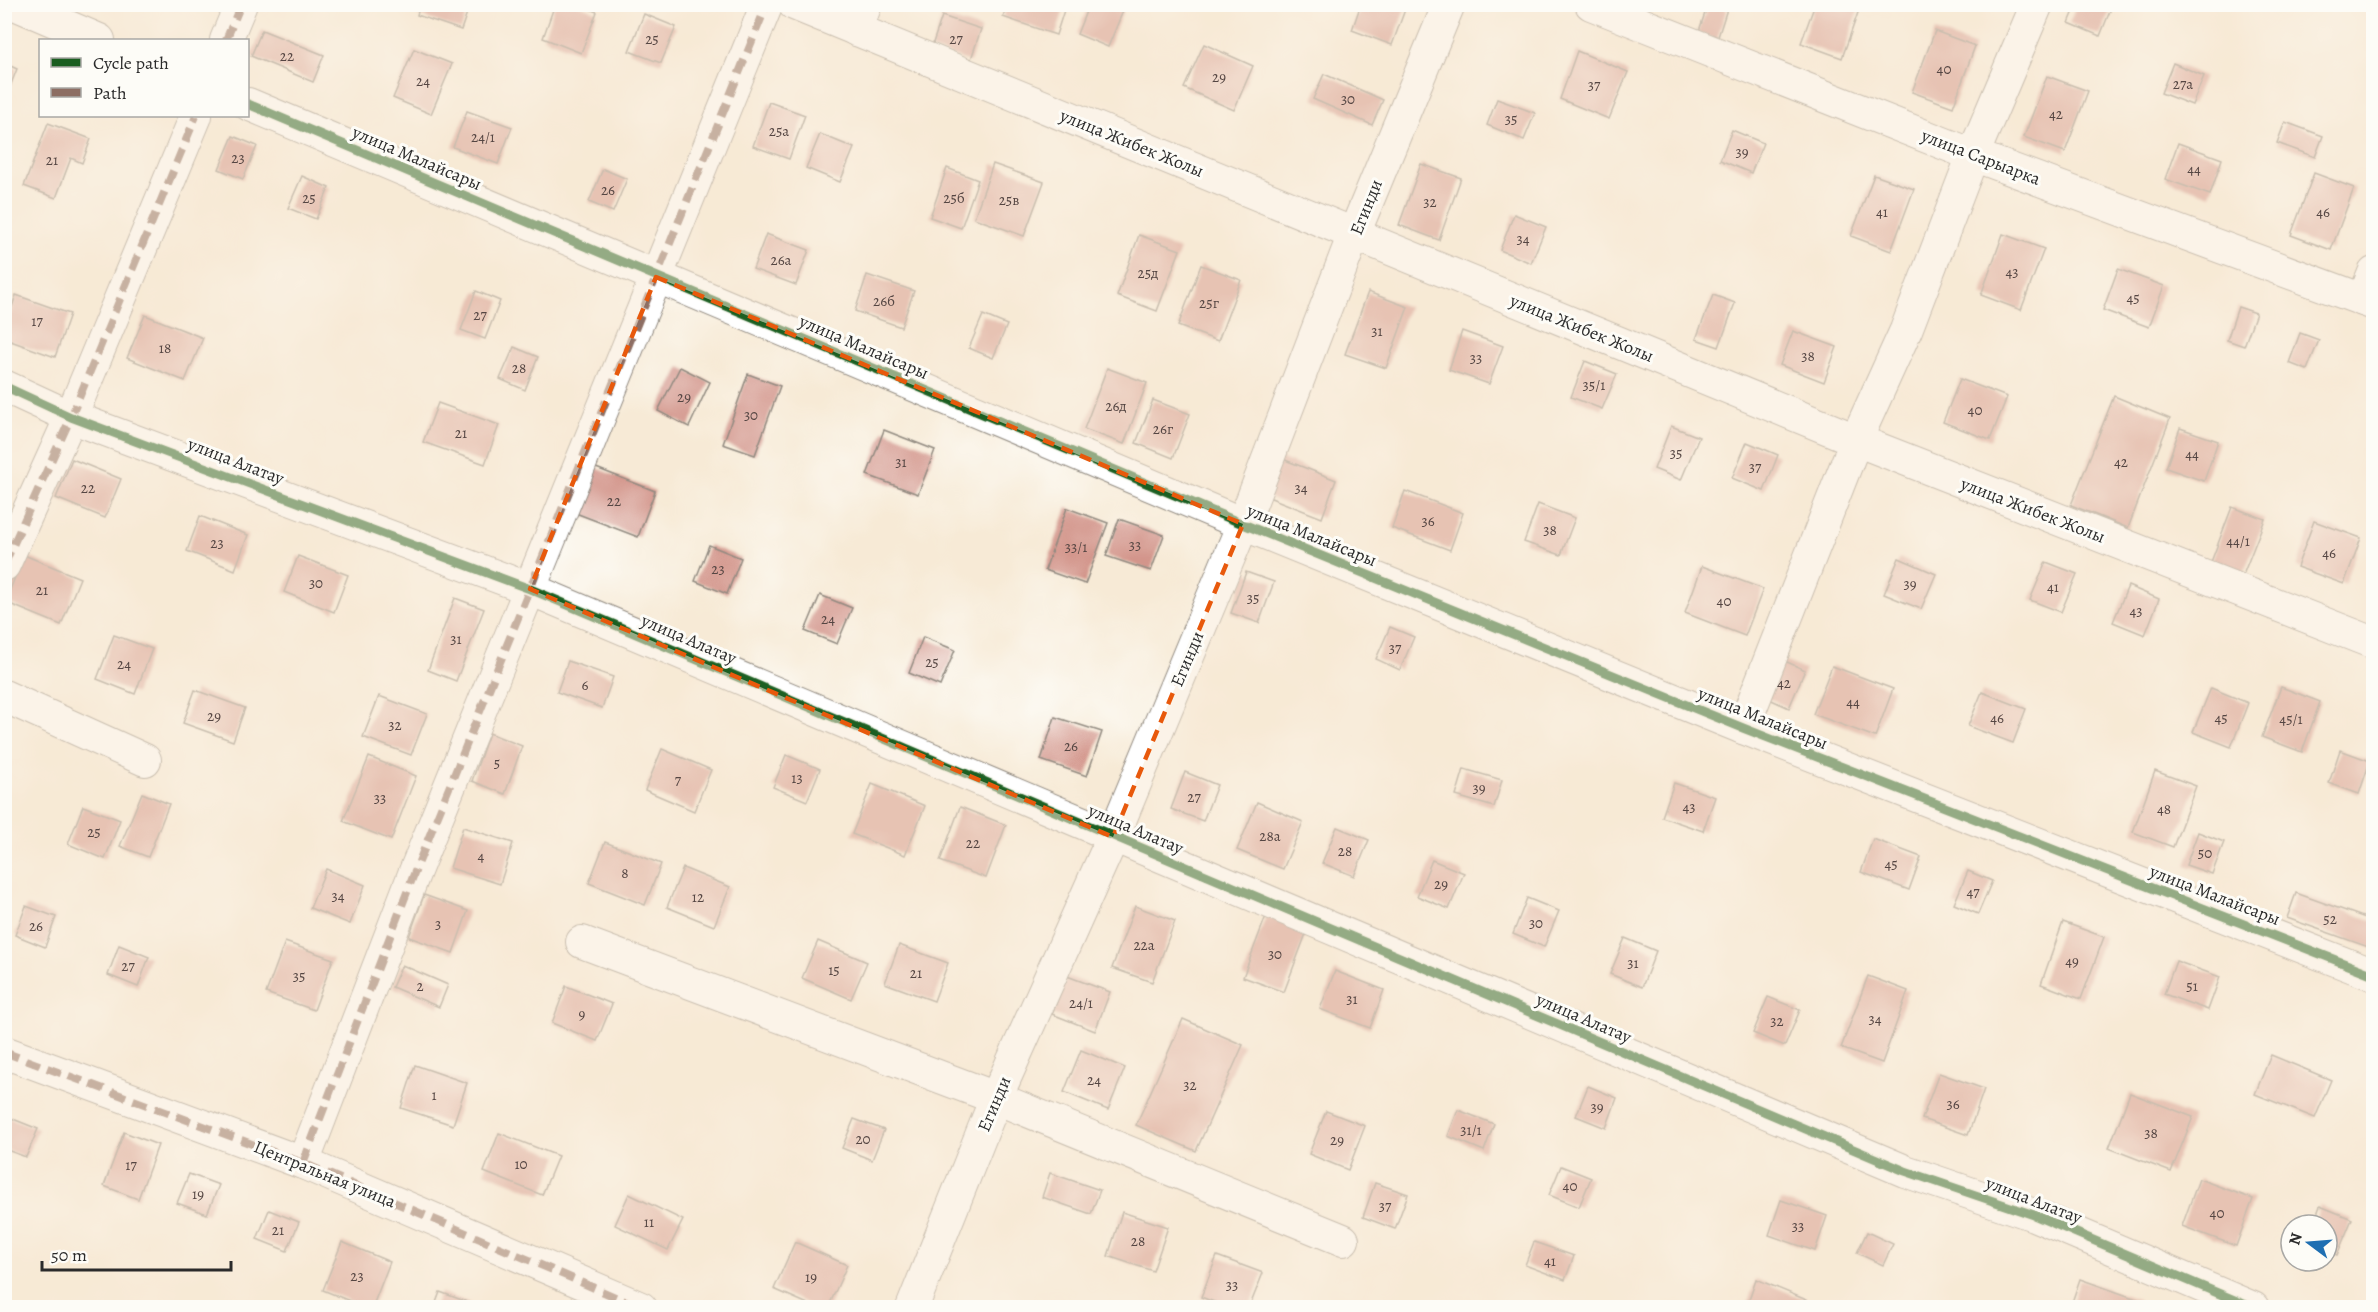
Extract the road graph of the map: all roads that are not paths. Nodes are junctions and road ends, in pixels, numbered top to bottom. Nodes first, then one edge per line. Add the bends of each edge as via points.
1 (15, 4) edge
2 (241, 4) edge
3 (767, 4) edge
4 (794, 4) edge
5 (1449, 4) edge
6 (1591, 4) edge
7 (2037, 4) edge
8 (861, 17) edge
9 (97, 39) edge
10 (226, 39) edge
11 (249, 104) edge
12 (195, 117) edge
13 (1973, 155) junction
14 (1354, 234) junction
15 (656, 277) junction
16 (2370, 292) edge
17 (4, 386) edge
18 (71, 417) junction
19 (1856, 440) junction
20 (1243, 524) junction
21 (4, 565) edge
22 (530, 589) junction
23 (2373, 643) edge
24 (4, 696) edge
25 (1743, 728) junction
26 (145, 760) dead end
27 (1113, 837) junction
28 (582, 942) dead end
29 (2373, 975) edge
30 (4, 1052) edge
31 (996, 1098) junction
32 (303, 1163) junction
33 (1343, 1240) dead end
34 (641, 1308) edge
35 (912, 1308) edge
36 (2253, 1308) edge

1 - 9 street
2 - 10 street
3 - 15 street
4 - 8 street, улица Жибек Жолы
5 - 14 street, Егинди
6 - 13 street, улица Сарыарка
7 - 13 street
8 - 14 street, улица Жибек Жолы
11 - 15 street, улица Малайсары
12 - 18 street
13 - 16 street, улица Сарыарка
13 - 19 street via 1906,330
14 - 19 street, улица Жибек Жолы
14 - 20 street, Егинди
15 - 20 street, улица Малайсары
15 - 22 street
17 - 18 street, улица Алатау
18 - 21 street
18 - 22 street, улица Алатау
19 - 23 street, улица Жибек Жолы
19 - 25 street
20 - 25 street, улица Малайсары
20 - 27 street, Егинди
22 - 27 street, улица Алатау
22 - 32 street via 414,874
24 - 26 street
25 - 29 street, улица Малайсары
27 - 31 street, Егинди
27 - 36 street, улица Алатау via 1905,1171 2034,1215
28 - 31 street
30 - 32 street, Центральная улица
31 - 33 street
31 - 35 street, Егинди
32 - 34 street, Центральная улица

